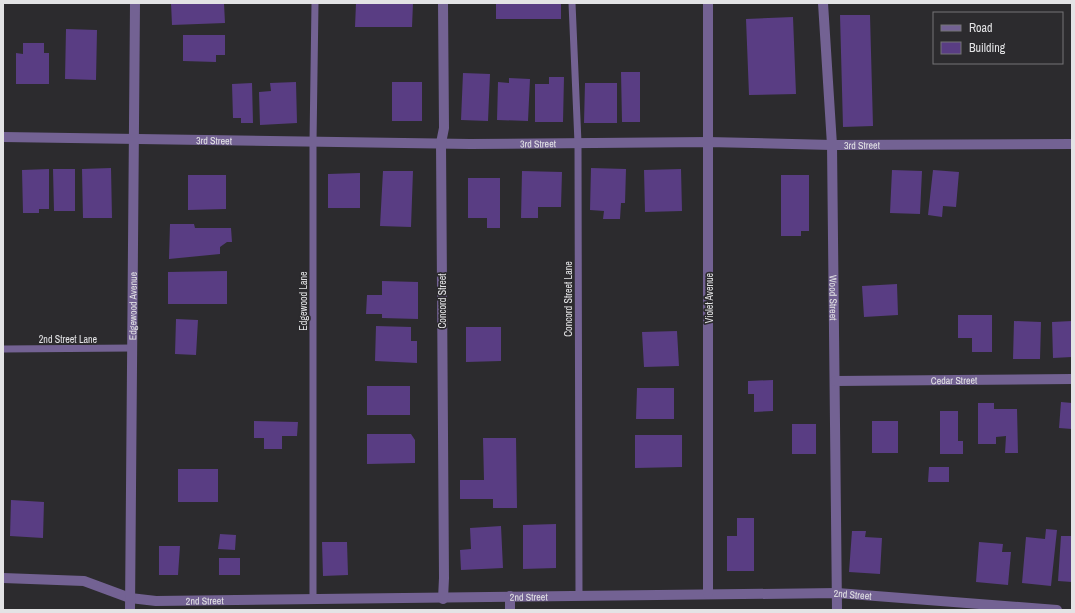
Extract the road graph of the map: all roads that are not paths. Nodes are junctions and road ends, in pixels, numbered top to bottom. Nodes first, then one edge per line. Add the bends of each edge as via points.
1 (135, 3) edge
2 (314, 3) edge
3 (443, 3) edge
4 (572, 3) edge
5 (708, 3) edge
6 (823, 3) edge
7 (3, 137) edge
8 (134, 139) junction
9 (313, 142) junction
10 (708, 142) junction
11 (441, 143) junction
12 (578, 143) junction
13 (1072, 144) edge
14 (832, 145) junction
15 (133, 348) junction
16 (3, 349) edge
17 (1072, 379) edge
18 (836, 381) junction
19 (3, 578) edge
20 (837, 593) junction
21 (708, 594) junction
22 (510, 596) junction
23 (579, 596) junction
24 (130, 598) junction
25 (443, 599) junction
26 (313, 600) junction
27 (130, 610) edge
28 (510, 610) edge
29 (837, 610) edge
30 (1057, 610) edge

1 - 8 street, Edgewood Avenue
2 - 9 lane, Edgewood Lane
3 - 11 street, Concord Street via 444,128
4 - 12 lane, Concord Street Lane
5 - 10 street, Violet Avenue
6 - 14 street, Wood Street
7 - 8 street, 3rd Street
8 - 9 street, 3rd Street
8 - 15 street, Edgewood Avenue
9 - 11 street, 3rd Street
9 - 26 lane, Edgewood Lane
10 - 12 street, 3rd Street
10 - 14 street, 3rd Street
10 - 21 street, Violet Avenue
11 - 12 street, 3rd Street
11 - 25 street, Concord Street
12 - 23 lane, Concord Street Lane
13 - 14 street, 3rd Street
14 - 18 street, Wood Street
15 - 16 lane, 2nd Street Lane
15 - 24 street, Edgewood Avenue
17 - 18 street, Cedar Street
18 - 20 street, Wood Street
19 - 24 street, 2nd Street via 84,581
20 - 21 street, 2nd Street
20 - 29 street, Wood Street
20 - 30 street, 2nd Street
21 - 23 street, 2nd Street
22 - 23 street, 2nd Street
22 - 25 street, 2nd Street
22 - 28 street
24 - 26 street, 2nd Street via 156,601
24 - 27 street, Edgewood Avenue
25 - 26 street, 2nd Street

